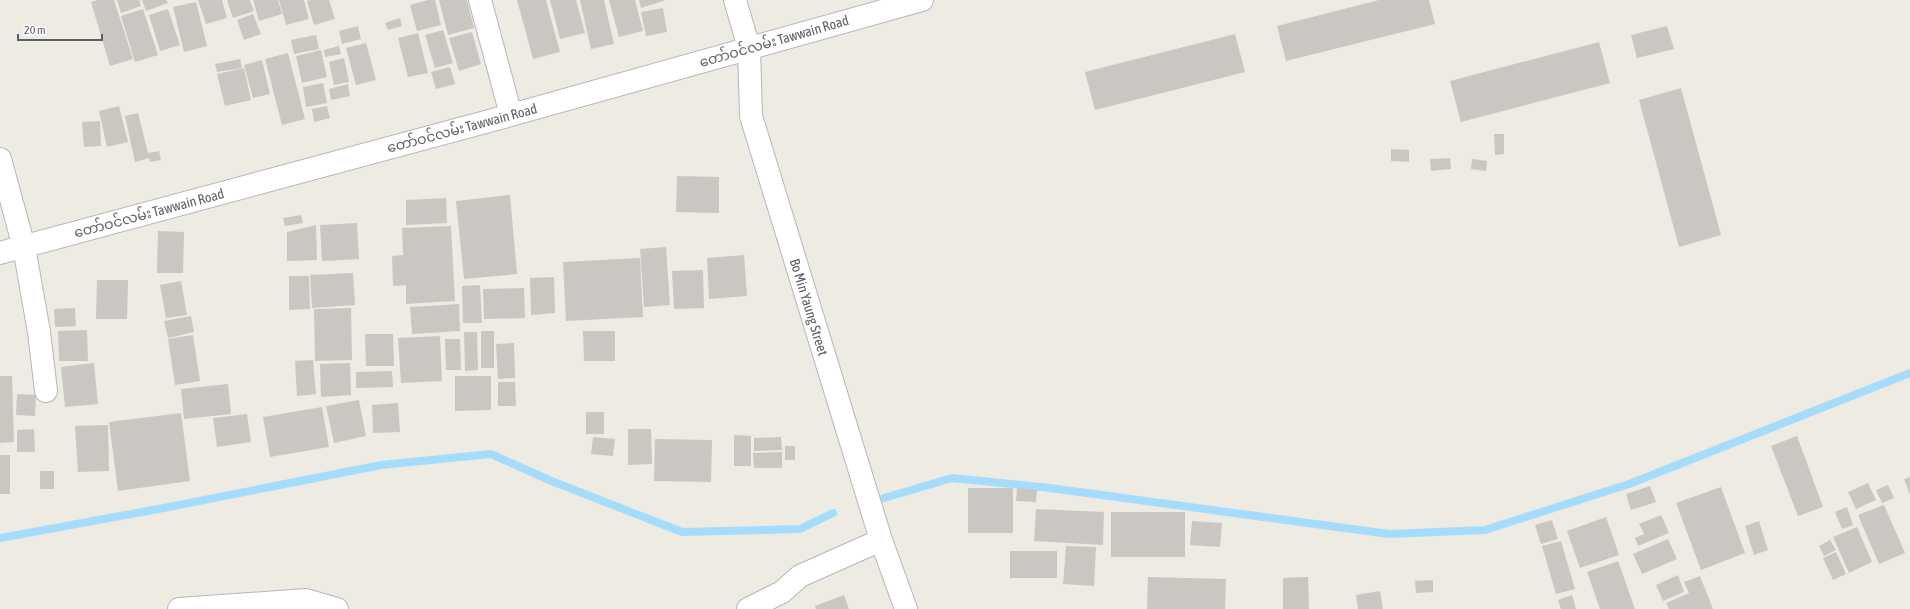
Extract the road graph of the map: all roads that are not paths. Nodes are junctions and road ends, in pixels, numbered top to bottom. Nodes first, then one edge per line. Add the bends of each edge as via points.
1 (480, 0) edge
2 (735, 0) edge
3 (922, 0) edge
4 (749, 48) junction
5 (511, 115) junction
6 (0, 159) edge
7 (24, 247) junction
8 (0, 253) edge
9 (46, 391) dead end
10 (881, 540) junction
11 (179, 609) edge
12 (336, 609) edge
13 (748, 609) edge
14 (906, 609) edge

1 - 5 street
2 - 4 street, Bo Min Yaung Street
3 - 4 street, တော်ဝင်လမ်း Tawwain Road
4 - 5 street, တော်ဝင်လမ်း Tawwain Road
4 - 10 street, Bo Min Yaung Street via 751,116
5 - 7 street, တော်ဝင်လမ်း Tawwain Road
6 - 7 street
7 - 8 street, တော်ဝင်လမ်း Tawwain Road
7 - 9 street
10 - 13 street via 800,576 782,592
10 - 14 street, Bo Min Yaung Street
11 - 12 street via 306,600

